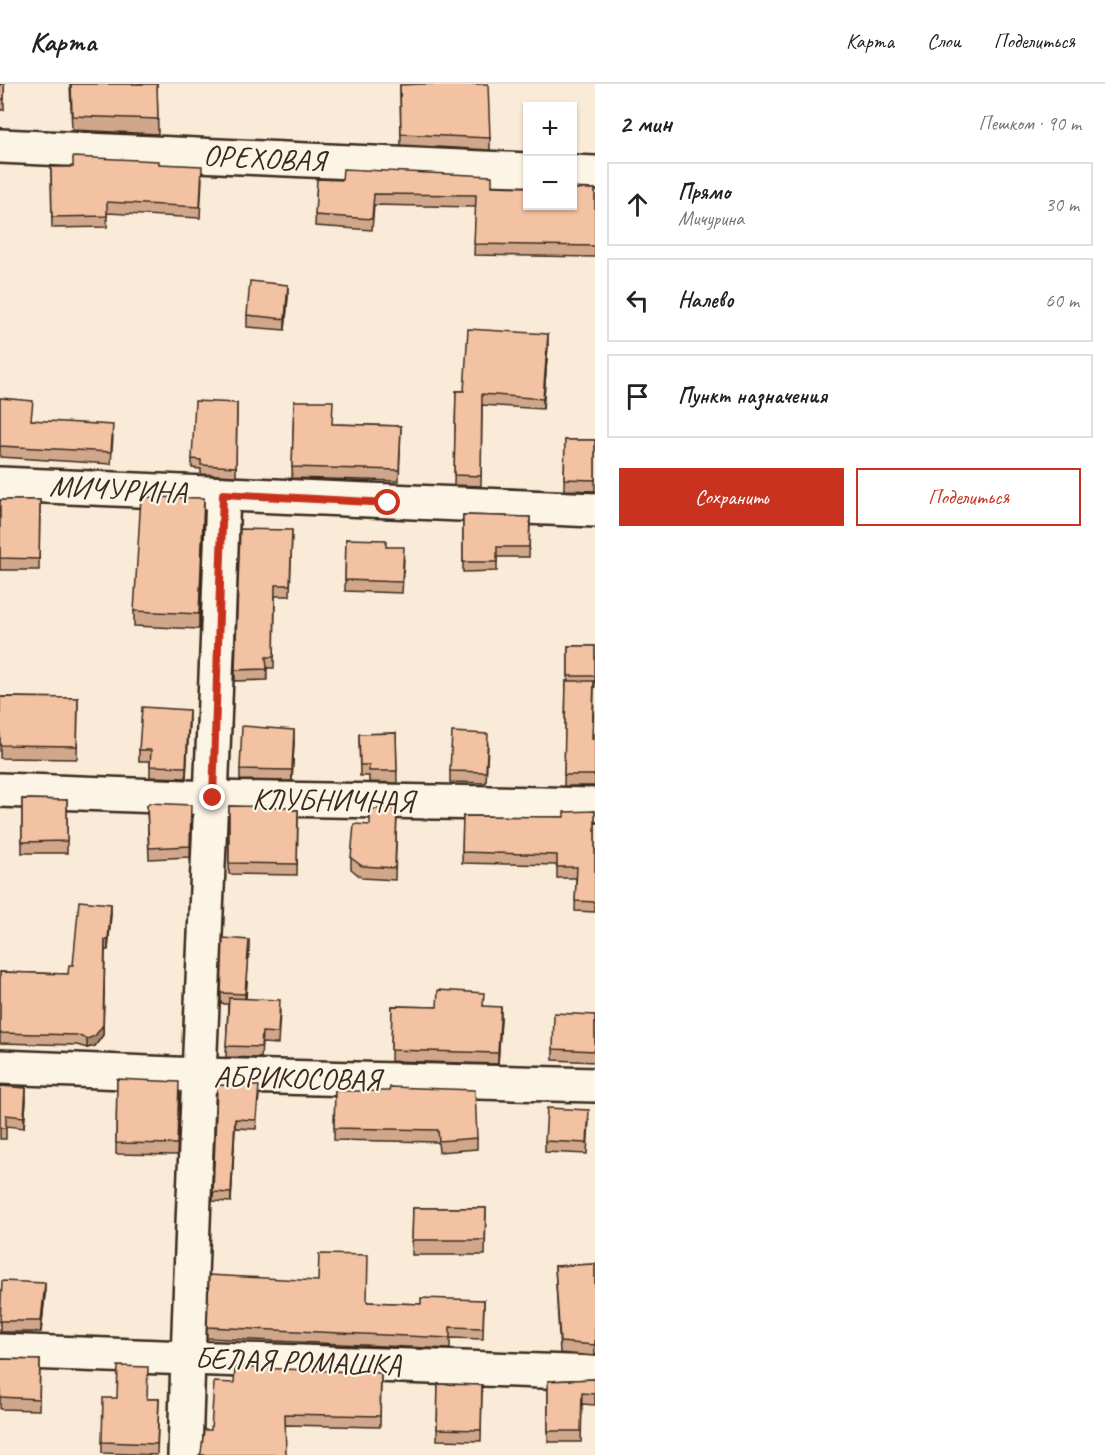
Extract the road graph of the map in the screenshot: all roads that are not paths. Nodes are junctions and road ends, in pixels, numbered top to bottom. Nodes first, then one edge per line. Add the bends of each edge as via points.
1 (0, 146) edge
2 (523, 170) edge
3 (577, 172) edge
4 (595, 173) edge
5 (0, 484) edge
6 (223, 494) junction
7 (595, 510) edge
8 (0, 790) edge
9 (213, 798) junction
10 (595, 805) edge
11 (0, 1067) edge
12 (199, 1075) junction
13 (595, 1085) edge
14 (0, 1351) edge
15 (188, 1356) junction
16 (595, 1373) edge
17 (185, 1455) edge

1 - 2 street, ОРЕХОВАЯ
3 - 4 street
5 - 6 street, МИЧУРИНА
6 - 7 street, МИЧУРИНА
6 - 9 street
8 - 9 street, КЛУБНИЧНАЯ
9 - 10 street, КЛУБНИЧНАЯ
9 - 12 street
11 - 12 street, АБРИКОСОВАЯ
12 - 13 street, АБРИКОСОВАЯ
12 - 15 street
14 - 15 street, БЕЛАЯ РОМАШКА
15 - 16 street, БЕЛАЯ РОМАШКА
15 - 17 street

